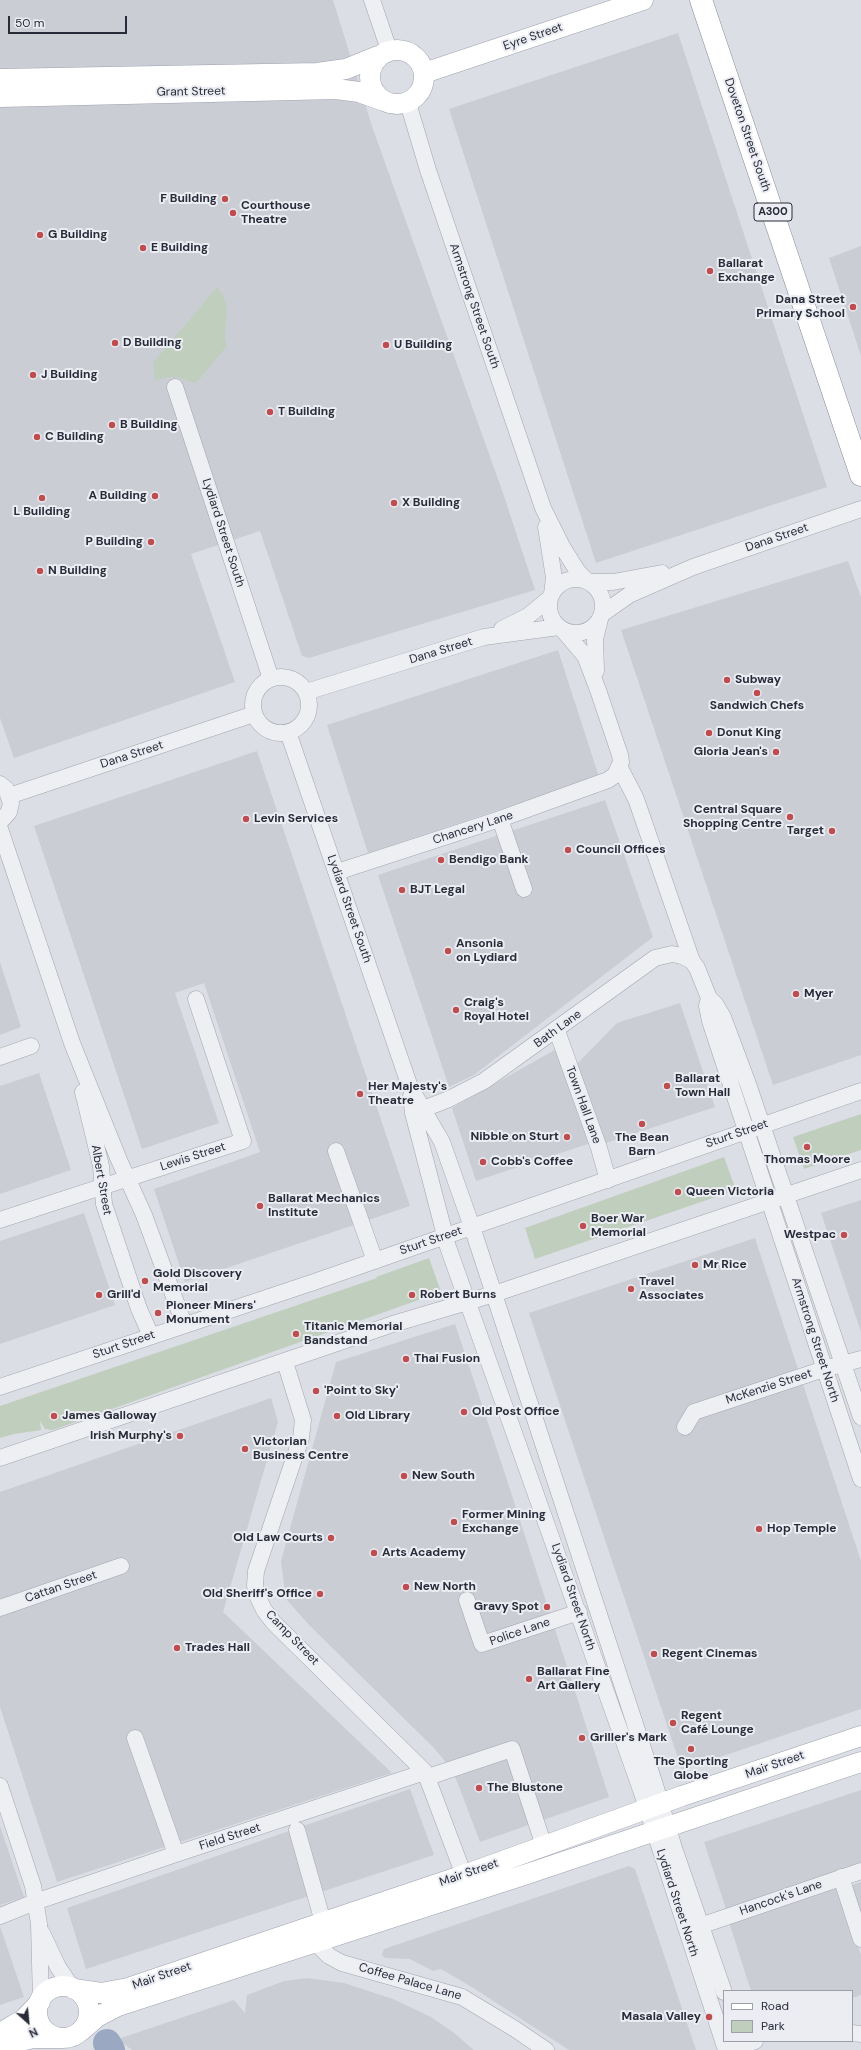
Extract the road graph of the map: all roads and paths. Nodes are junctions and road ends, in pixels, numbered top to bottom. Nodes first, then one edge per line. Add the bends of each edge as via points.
1 (372, 0) edge
2 (643, 0) edge
3 (701, 0) edge
4 (383, 53) junction
5 (424, 72) junction
6 (0, 79) edge
7 (0, 97) edge
8 (381, 100) junction
9 (408, 103) junction
10 (175, 387) dead end
11 (861, 474) edge
12 (543, 508) junction
13 (861, 509) edge
14 (693, 568) junction
15 (587, 581) junction
16 (551, 596) junction
17 (601, 616) junction
18 (561, 628) junction
19 (484, 637) junction
20 (271, 679) junction
21 (598, 690) junction
22 (306, 692) junction
23 (254, 714) junction
24 (288, 732) junction
25 (620, 759) junction
26 (5, 790) edge
27 (500, 819) junction
28 (0, 822) edge
29 (0, 828) edge
30 (337, 872) junction
31 (524, 889) dead end
32 (692, 961) junction
33 (708, 998) junction
34 (196, 999) dead end
35 (556, 1031) junction
36 (72, 1042) junction
37 (31, 1046) dead end
38 (0, 1057) edge
39 (861, 1091) edge
40 (417, 1111) junction
41 (762, 1125) junction
42 (746, 1131) junction
43 (336, 1150) dead end
44 (861, 1170) edge
45 (127, 1178) junction
46 (608, 1180) junction
47 (103, 1186) junction
48 (786, 1195) junction
49 (769, 1201) junction
50 (0, 1220) edge
51 (472, 1227) junction
52 (445, 1236) junction
53 (375, 1261) junction
54 (494, 1294) junction
55 (467, 1303) junction
56 (184, 1324) junction
57 (151, 1336) junction
58 (861, 1359) edge
59 (285, 1362) junction
60 (843, 1363) junction
61 (824, 1369) junction
62 (0, 1387) edge
63 (861, 1417) edge
64 (686, 1427) dead end
65 (0, 1458) edge
66 (861, 1479) edge
67 (121, 1566) dead end
68 (468, 1600) dead end
69 (0, 1608) edge
70 (579, 1612) junction
71 (861, 1736) edge
72 (135, 1738) dead end
73 (861, 1762) edge
74 (426, 1774) junction
75 (0, 1786) edge
76 (654, 1806) junction
77 (660, 1828) junction
78 (297, 1830) dead end
79 (544, 1846) junction
80 (176, 1854) junction
81 (861, 1870) edge
82 (841, 1877) junction
83 (467, 1883) junction
84 (36, 1905) junction
85 (0, 1916) edge
86 (323, 1922) junction
87 (39, 1924) junction
88 (700, 1926) junction
89 (861, 1939) edge
90 (314, 1942) junction
91 (74, 1989) junction
92 (723, 1990) edge
93 (40, 2001) junction
94 (81, 2031) junction
95 (0, 2033) edge
96 (61, 2038) junction
97 (723, 2040) edge
98 (0, 2046) edge
99 (546, 2050) edge

1 - 4 street
2 - 5 main road, Eyre Street
3 - 11 highway, Doveton Street South / A300
4 - 5 main road via 404,51 413,55
4 - 6 main road, Grant Street via 346,70 317,73
4 - 8 main road via 370,69 373,90
5 - 9 main road via 421,90
7 - 8 main road, Grant Street via 336,89 359,92
8 - 9 main road via 395,104
9 - 12 street, Armstrong Street South via 428,170
10 - 20 street, Lydiard Street South
12 - 15 street, Armstrong Street South via 563,548
12 - 16 street, Armstrong Street South via 553,570
13 - 14 street, Dana Street
14 - 15 street, Dana Street via 613,582
14 - 17 street, Dana Street via 629,595
15 - 16 street via 566,580 559,584
15 - 17 street via 601,596
16 - 18 street via 550,614
16 - 19 street, Dana Street via 520,620
17 - 18 street via 594,626 584,632 574,633
17 - 21 street via 594,646
18 - 19 street, Dana Street
18 - 21 street via 585,656
19 - 22 street, Dana Street
20 - 22 street via 291,679 300,684
20 - 23 street via 262,684 256,693 253,703
21 - 25 street
22 - 24 street via 309,704 306,716 299,726
23 - 24 street via 259,723 268,730
23 - 26 street, Dana Street
24 - 30 street, Lydiard Street South
25 - 27 street, Chancery Lane via 615,775 608,780
25 - 32 street
26 - 28 street via 11,803 9,812
27 - 30 street, Chancery Lane
27 - 31 street
29 - 36 street, Albert Street
30 - 40 street, Lydiard Street South
32 - 33 street
32 - 35 street, Bath Lane via 672,954 660,956
33 - 41 street via 723,1017
33 - 42 street via 710,1021
34 - 45 street, Lewis Street via 243,1141
35 - 40 street, Bath Lane via 476,1086
35 - 46 street, Town Hall Lane via 599,1148
36 - 45 street, Albert Street
36 - 47 street, Albert Street
37 - 38 street
39 - 41 street, Sturt Street
40 - 51 street, Lydiard Street South via 444,1149
40 - 52 street, Lydiard Street South
41 - 42 street, Sturt Street
41 - 48 street
42 - 46 street, Sturt Street
42 - 49 street
43 - 53 street
44 - 48 street
45 - 47 street, Lewis Street
45 - 56 street, Albert Street via 144,1215
46 - 51 street, Sturt Street
47 - 50 street, Lewis Street
47 - 57 street, Albert Street via 104,1204 111,1229
48 - 49 street
48 - 60 street, Armstrong Street North
49 - 54 street
49 - 61 street, Armstrong Street North
51 - 52 street, Sturt Street
51 - 54 street, Lydiard Street North
52 - 53 street, Sturt Street
52 - 55 street, Lydiard Street North
53 - 56 street, Sturt Street
54 - 55 street
54 - 76 street, Lydiard Street North
55 - 59 street via 392,1324
55 - 70 street, Lydiard Street North
56 - 57 street, Sturt Street
57 - 62 street, Sturt Street
58 - 60 street, McKenzie Street
59 - 65 street
59 - 74 street, Camp Street via 303,1420 301,1438 256,1571 256,1593 274,1623
60 - 61 street, McKenzie Street
60 - 63 street, Armstrong Street North
61 - 64 street, McKenzie Street via 694,1412
61 - 66 street, Armstrong Street North
67 - 69 street, Cattan Street
68 - 70 street, Police Lane via 482,1644
70 - 76 street, Lydiard Street North
71 - 76 main road, Mair Street
72 - 80 street
73 - 77 main road, Mair Street
74 - 79 street, Field Street via 512,1749
74 - 80 street, Field Street
74 - 83 street, Camp Street
75 - 84 street via 29,1873
76 - 77 street, Lydiard Street North
76 - 79 main road, Mair Street
77 - 83 main road, Mair Street
77 - 88 street, Lydiard Street North
77 - 97 street, Lydiard Street North
78 - 86 street
79 - 83 main road, Mair Street
80 - 84 street, Field Street
81 - 82 street, Hancock's Lane
82 - 88 street, Hancock's Lane
82 - 89 street
83 - 86 main road, Mair Street
83 - 90 main road, Mair Street
84 - 85 street, Field Street
84 - 87 street
86 - 91 main road, Mair Street via 120,1991 101,1993
87 - 91 street via 58,1967
87 - 93 street
88 - 92 street, Lydiard Street North
90 - 94 main road, Mair Street via 118,2006 97,2017
90 - 99 street, Coffee Palace Lane via 329,1956 342,1962 462,1997
91 - 93 main road via 58,1987 45,1994
91 - 94 main road via 84,1997 89,2008 88,2021
93 - 95 main road via 24,2020
93 - 96 main road via 38,2018 41,2026 46,2032
94 - 96 main road via 68,2038
96 - 98 main road via 33,2038

